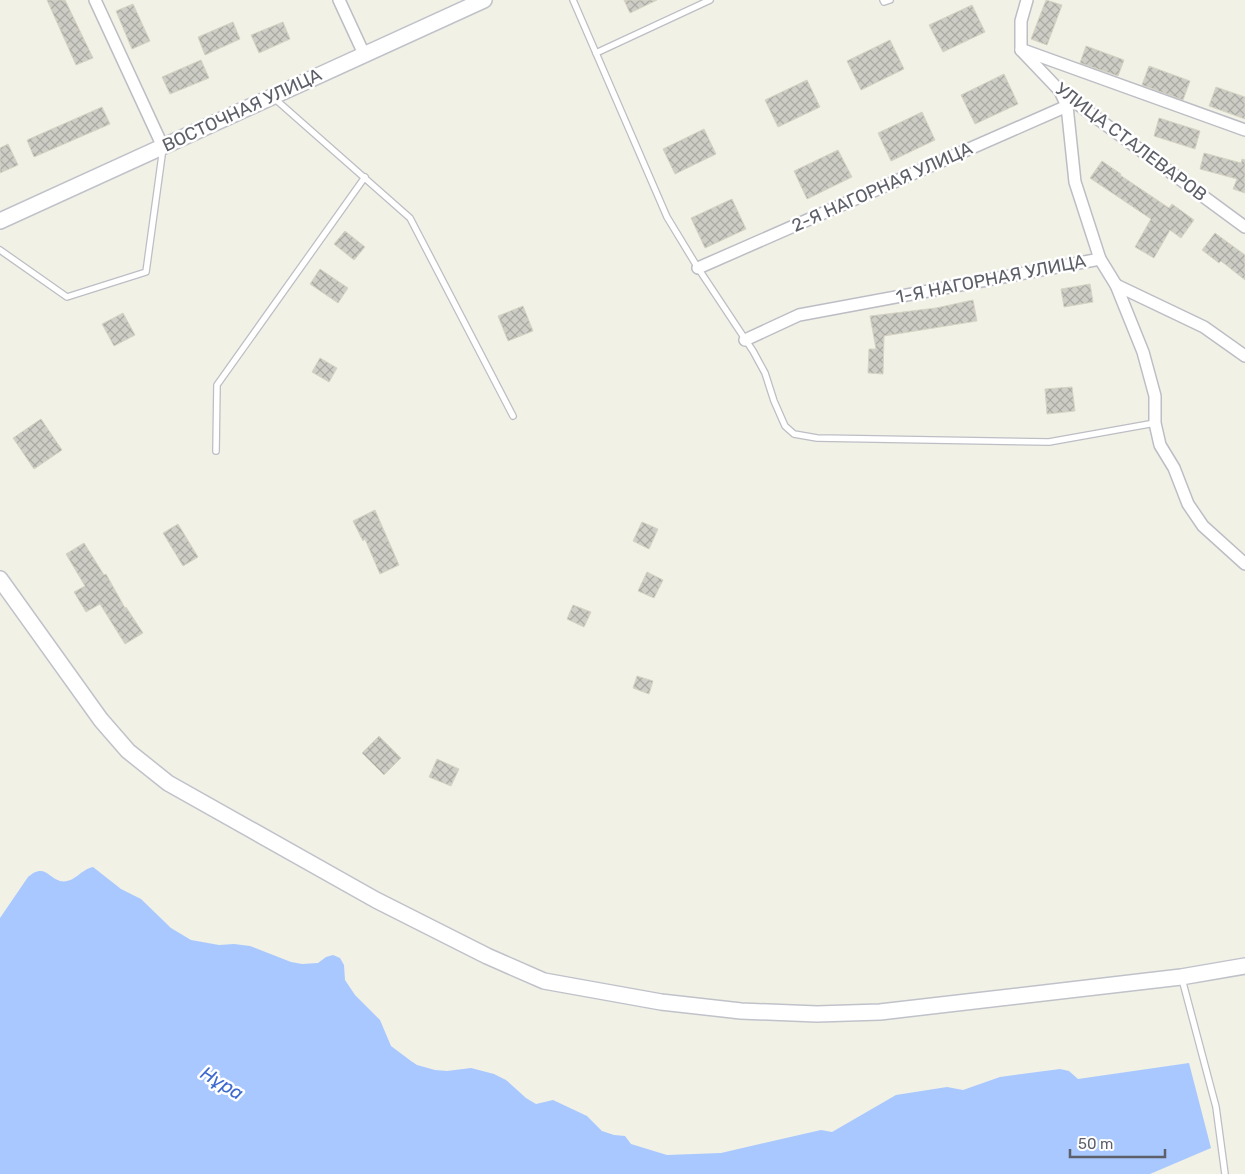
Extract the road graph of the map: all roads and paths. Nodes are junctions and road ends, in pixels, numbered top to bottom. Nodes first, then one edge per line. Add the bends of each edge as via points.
1 (95, 0) edge
2 (339, 0) edge
3 (484, 0) edge
4 (573, 0) edge
5 (710, 0) edge
6 (883, 0) edge
7 (890, 0) edge
8 (1027, 0) edge
9 (1021, 50) junction
10 (596, 53) junction
11 (364, 54) junction
12 (1060, 91) junction
13 (273, 96) junction
14 (1067, 106) junction
15 (1245, 130) edge
16 (163, 147) junction
17 (365, 177) junction
18 (0, 221) edge
19 (1245, 226) edge
20 (0, 250) edge
21 (1100, 259) junction
22 (698, 268) junction
23 (1116, 284) junction
24 (745, 340) junction
25 (1245, 356) edge
26 (512, 416) dead end
27 (1155, 423) junction
28 (216, 452) dead end
29 (1245, 564) edge
30 (0, 579) edge
31 (1245, 966) edge
32 (1181, 976) junction
33 (1225, 1174) edge

1 - 16 street
2 - 11 street
3 - 11 street, ВОСТОЧНАЯ УЛИЦА
4 - 10 lane
5 - 10 lane
6 - 7 lane
8 - 9 street via 1021,20
9 - 12 street, УЛИЦА СТАЛЕВАРОВ
9 - 15 street, УЛИЦА СТАЛЕВАРОВ
10 - 22 lane via 667,217
11 - 13 street, ВОСТОЧНАЯ УЛИЦА
12 - 14 street, 1-Я НАГОРНАЯ УЛИЦА
12 - 19 street, УЛИЦА СТАЛЕВАРОВ
13 - 16 street, ВОСТОЧНАЯ УЛИЦА
13 - 17 lane
14 - 21 street, 1-Я НАГОРНАЯ УЛИЦА via 1075,182
14 - 22 street, 2-Я НАГОРНАЯ УЛИЦА
16 - 18 street, ВОСТОЧНАЯ УЛИЦА
16 - 20 lane via 146,272 67,297
17 - 26 lane via 410,218
17 - 28 lane via 217,386
21 - 23 street
21 - 24 street, 1-Я НАГОРНАЯ УЛИЦА via 799,315
22 - 24 lane
23 - 25 street via 1204,327
23 - 27 street via 1143,352 1155,396
24 - 27 lane via 765,373 785,426 794,434 817,438 1049,442
27 - 29 street via 1160,445 1174,468 1188,504 1203,526
30 - 32 street via 101,720 128,751 168,783 376,900 544,981 661,1002 741,1011 817,1014 880,1012
31 - 32 street
32 - 33 lane via 1216,1107

